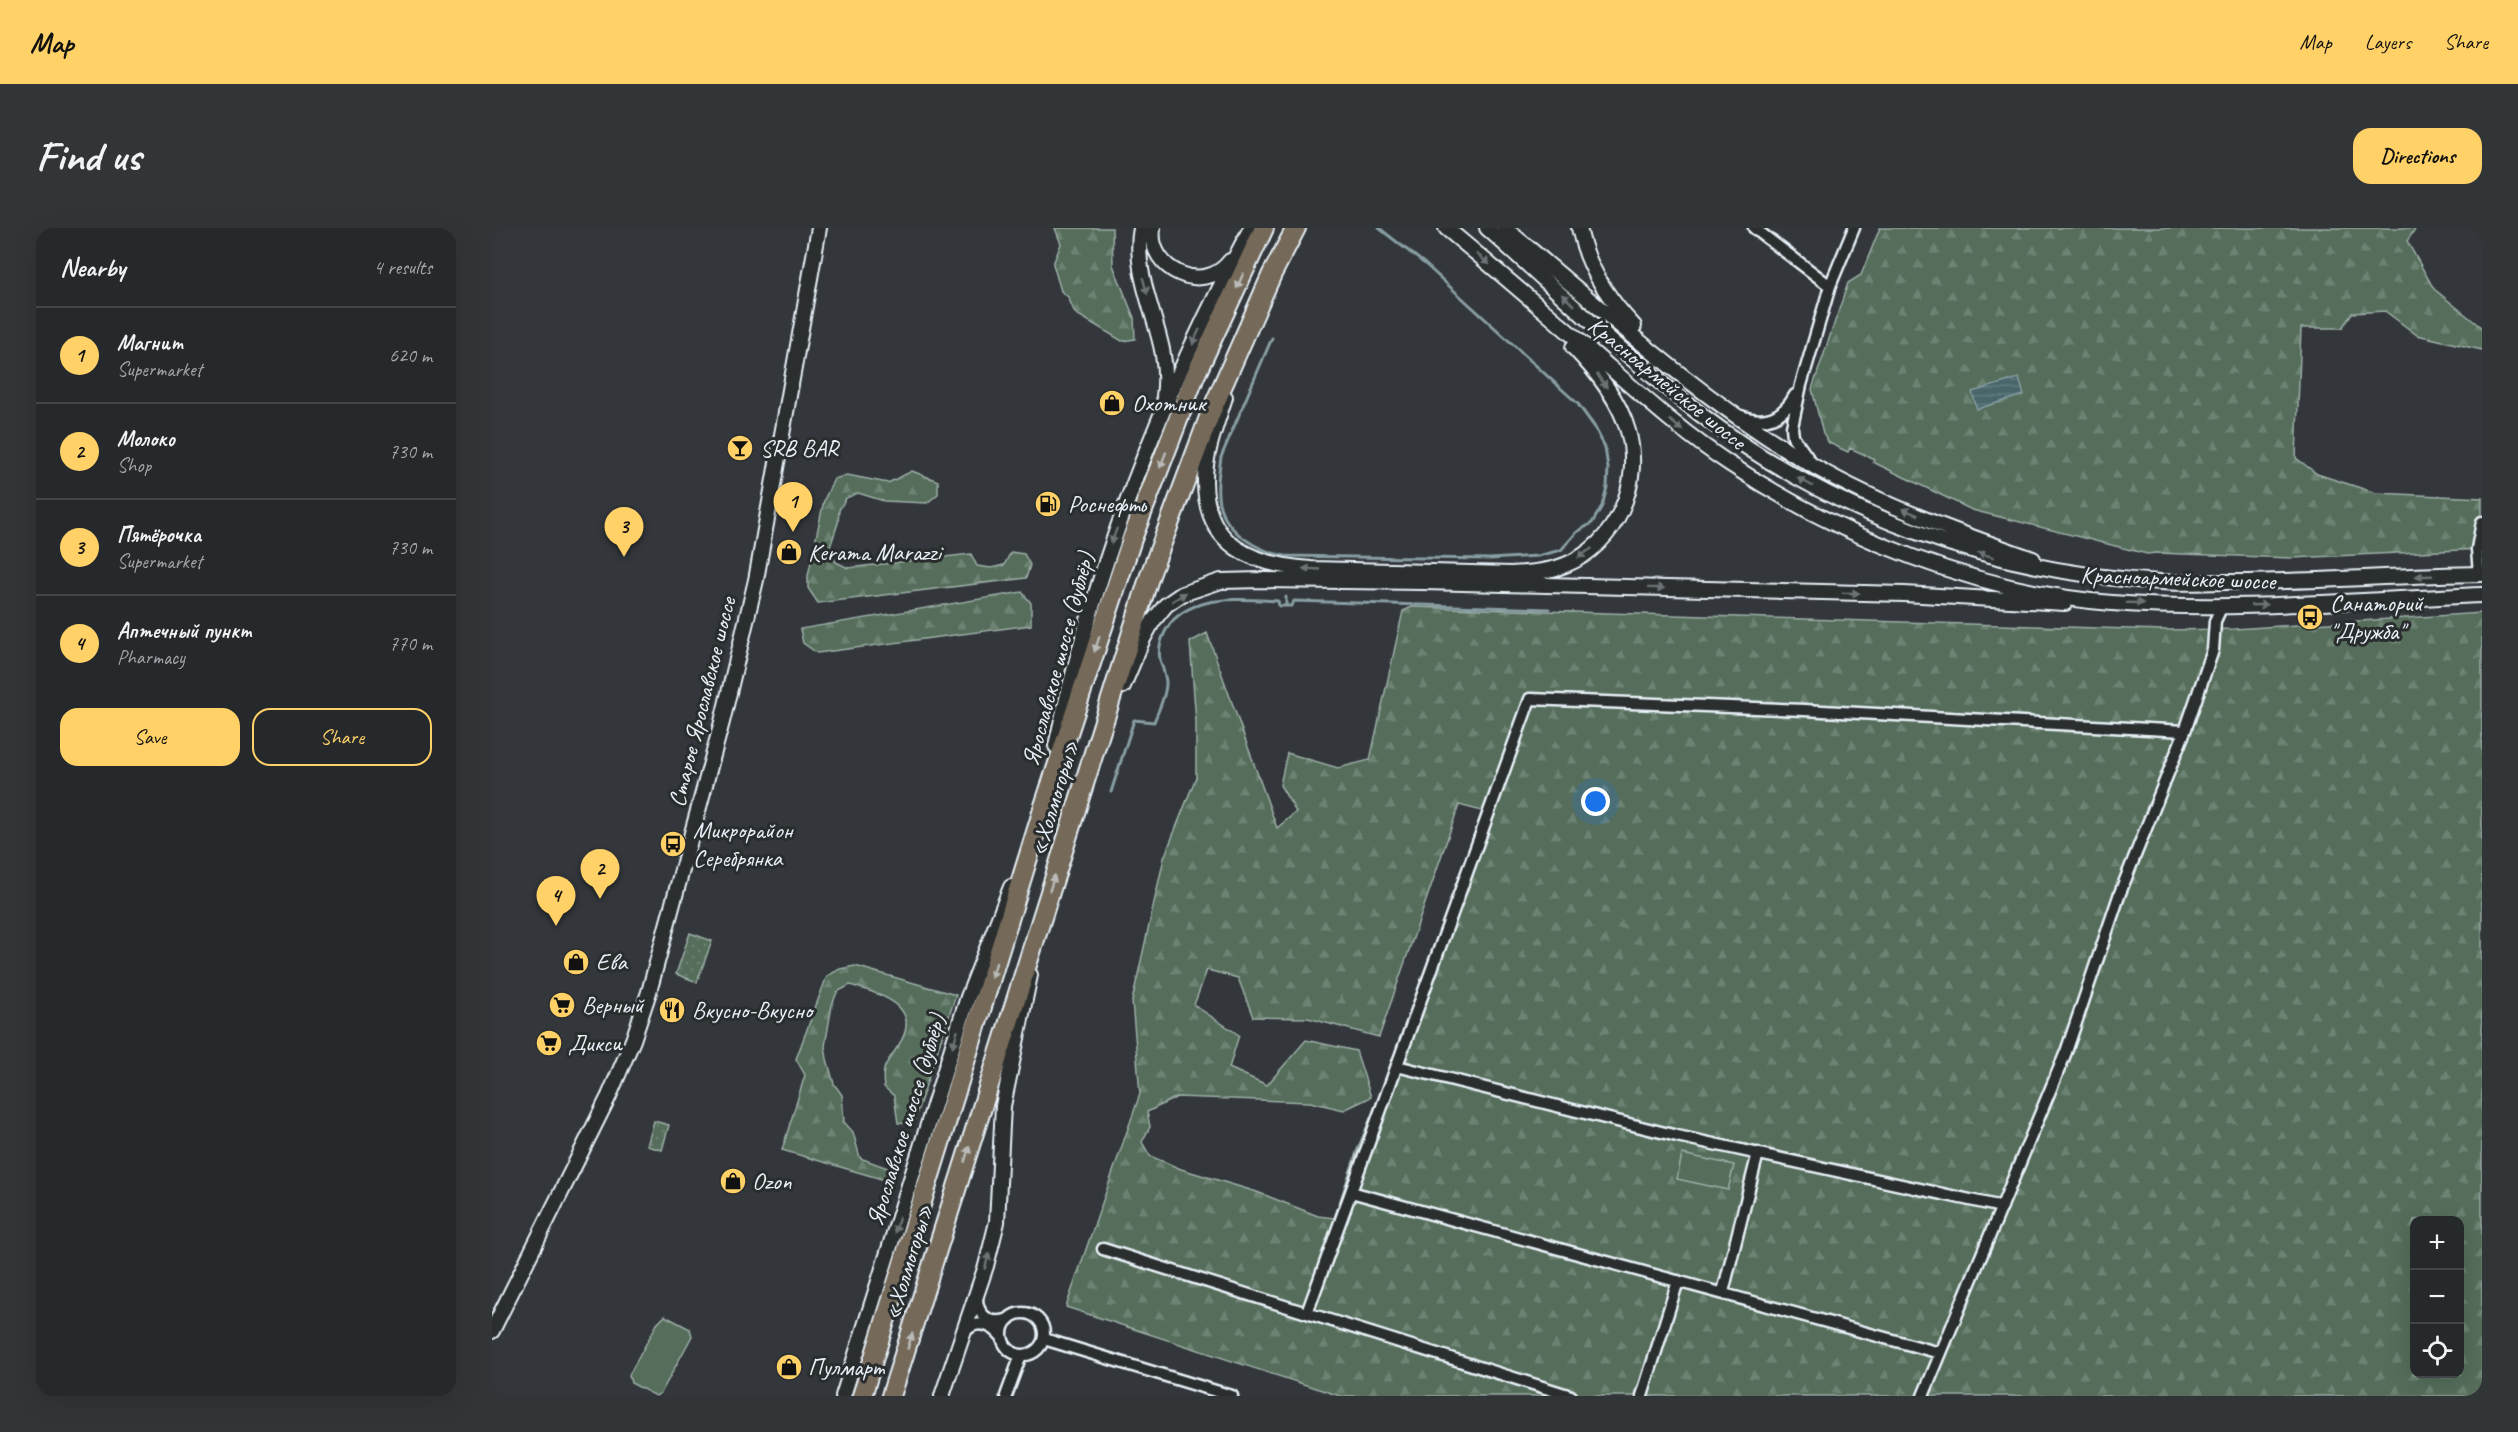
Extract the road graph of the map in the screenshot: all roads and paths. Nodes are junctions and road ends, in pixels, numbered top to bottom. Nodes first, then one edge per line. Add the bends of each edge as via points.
1 (819, 228) edge
2 (1141, 228) edge
3 (1153, 228) edge
4 (1251, 228) edge
5 (1264, 228) edge
6 (1296, 228) edge
7 (1446, 228) edge
8 (1487, 228) edge
9 (1505, 228) edge
10 (1579, 228) edge
11 (1755, 228) edge
12 (1854, 228) edge
13 (1242, 245) junction
14 (1830, 286) junction
15 (1521, 291) junction
16 (1241, 341) junction
17 (1670, 365) junction
18 (1801, 385) junction
19 (1724, 408) junction
20 (1156, 428) junction
21 (1817, 468) junction
22 (2482, 522) edge
23 (2480, 574) edge
24 (2105, 577) junction
25 (2482, 595) edge
26 (2112, 603) junction
27 (2222, 606) junction
28 (2185, 731) junction
29 (1088, 769) junction
30 (1044, 806) junction
31 (1038, 828) junction
32 (1035, 939) junction
33 (1397, 1066) junction
34 (1758, 1153) junction
35 (1351, 1192) junction
36 (2002, 1207) junction
37 (1103, 1249) dead end
38 (1678, 1281) junction
39 (978, 1290) junction
40 (1723, 1292) junction
41 (1307, 1313) junction
42 (1009, 1319) junction
43 (492, 1331) edge
44 (962, 1336) junction
45 (1002, 1337) junction
46 (1044, 1339) junction
47 (1940, 1353) junction
48 (1021, 1355) junction
49 (843, 1396) edge
50 (862, 1396) edge
51 (891, 1396) edge
52 (942, 1396) edge
53 (1006, 1396) edge
54 (1232, 1396) edge
55 (1571, 1396) edge
56 (1642, 1396) edge
57 (1923, 1396) edge

1 - 43 main road, Старое Ярославское шоссе via 756,580 722,722 648,993 614,1086
2 -> 20 main road via 1142,276 1166,362
3 - 13 main road via 1157,253 1164,264 1183,276 1217,273
4 - 13 main road, Ярославское шоссе (дублёр)
5 -> 30 highway, «Холмогоры» via 1195,376 1140,518
6 - 16 highway, «Холмогоры»
7 -> 15 main road, Красноармейское шоссе
24 -> 8 main road, Красноармейское шоссе via 2058,571 1950,545 1847,504 1796,477 1699,413
9 - 17 main road
10 - 17 main road via 1597,278 1619,310
11 - 14 street
12 - 14 street
13 -> 20 main road, Ярославское шоссе (дублёр) via 1210,306
14 - 18 street
15 -> 16 main road via 1586,360 1612,395 1629,433 1633,459 1625,502 1600,543 1566,565 1542,572 1281,567 1239,551 1213,520 1206,500 1205,478 1210,447
15 -> 26 main road, Красноармейское шоссе via 1680,428 1730,464 1837,526 1956,571 2011,586
16 - 29 highway, «Холмогоры» via 1150,575
17 - 19 main road
18 - 19 street via 1789,406 1767,421 1752,420
18 - 21 street via 1793,437
19 - 21 main road
20 -> 30 main road, Ярославское шоссе (дублёр) via 1084,629
24 -> 21 main road via 2033,559 1971,537 1894,506
22 - 23 street via 2477,549
23 -> 24 main road, Красноармейское шоссе via 2165,583
27 -> 25 main road, Красноармейское шоссе
26 -> 27 main road, Красноармейское шоссе
29 -> 26 main road via 1153,621 1182,594 1221,581 1423,582
27 - 28 street via 2215,621 2213,650
28 - 33 street via 1530,699
28 - 36 street via 2120,893 2066,1052
32 -> 29 highway, «Холмогоры»
30 - 31 highway, «Холмогоры»
31 -> 49 main road, Ярославское шоссе (дублёр) via 968,997
31 -> 50 highway, «Холмогоры»
39 -> 32 main road via 997,1222 1004,1106
51 -> 32 highway, «Холмогоры»
33 - 34 street
33 - 35 street
34 - 36 street
34 - 40 street
35 - 38 street
35 - 41 street
36 - 47 street
37 - 41 street
38 - 40 street
38 - 56 street
39 - 42 street via 978,1307 985,1317 995,1321
39 - 44 main road
40 - 47 street
41 - 55 street
42 - 45 street
42 - 46 street via 1018,1314 1034,1316 1041,1323
44 - 45 street via 978,1324 993,1327
44 - 52 main road
45 - 48 street via 1009,1349
46 - 48 street via 1036,1351
46 - 54 street
47 - 57 street
48 - 53 street

